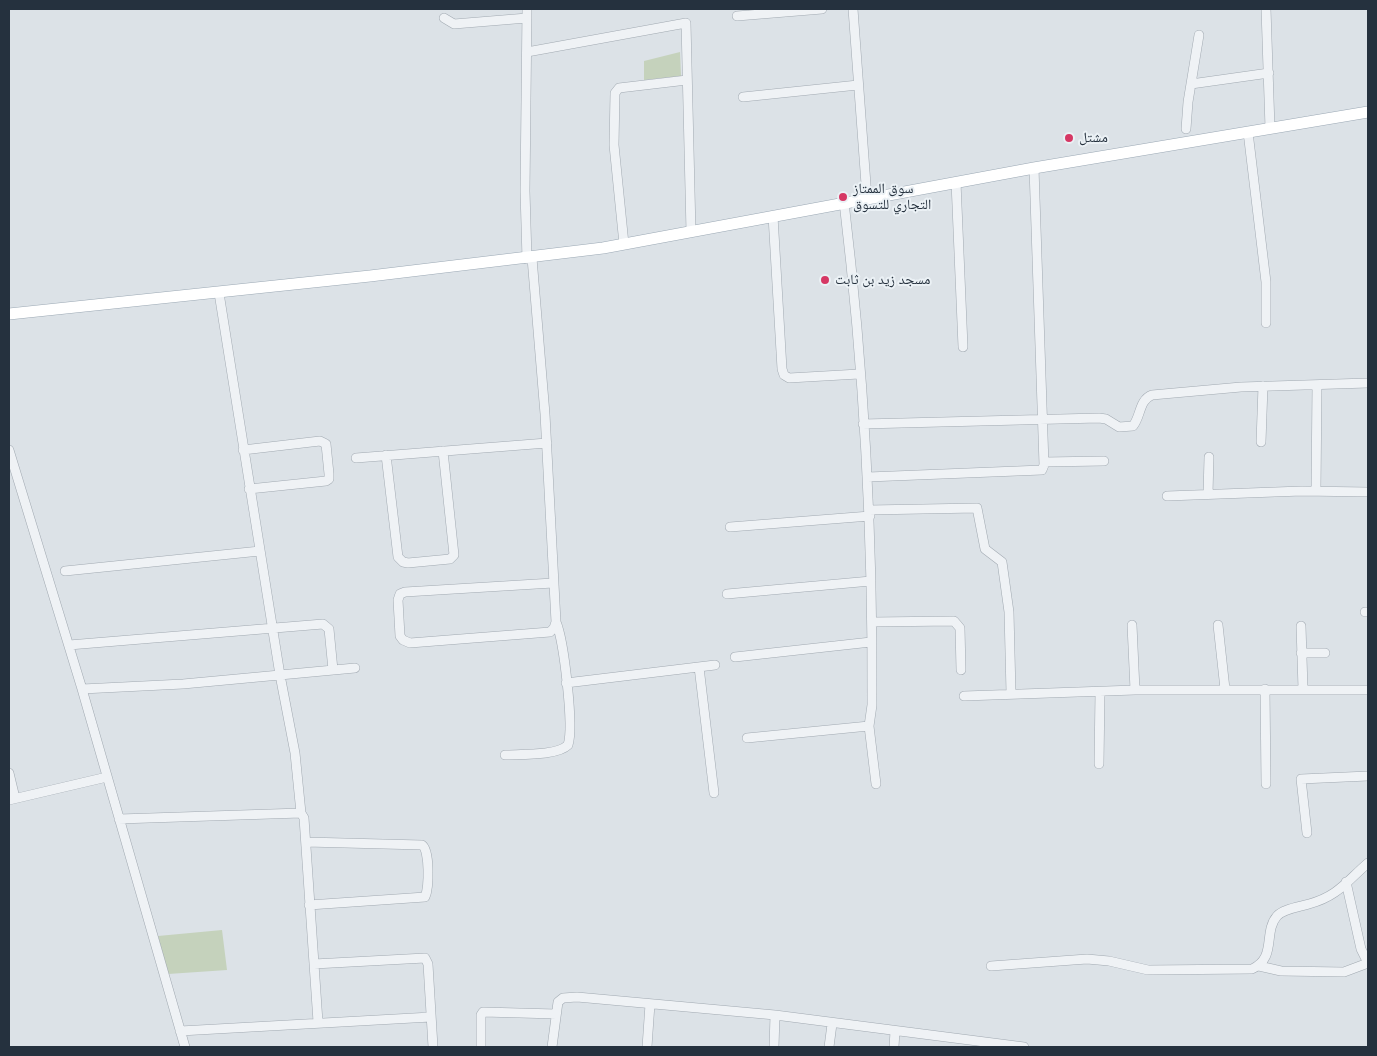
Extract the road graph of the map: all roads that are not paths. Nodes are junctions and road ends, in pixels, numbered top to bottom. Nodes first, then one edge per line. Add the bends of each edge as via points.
1 (822, 9) edge
2 (853, 9) edge
3 (1266, 9) edge
4 (527, 13) edge
5 (737, 16) dead end
6 (444, 18) dead end
7 (1200, 35) dead end
8 (527, 52) junction
9 (1269, 73) junction
10 (687, 80) junction
11 (1191, 84) junction
12 (858, 85) junction
13 (743, 97) dead end
14 (1368, 112) edge
15 (1270, 128) junction
16 (1186, 129) dead end
17 (1248, 132) junction
18 (1034, 168) junction
19 (956, 182) junction
20 (867, 198) junction
21 (844, 202) junction
22 (773, 216) junction
23 (691, 232) junction
24 (624, 244) junction
25 (529, 258) junction
26 (219, 292) junction
27 (9, 314) edge
28 (1266, 323) dead end
29 (963, 347) dead end
30 (859, 374) junction
31 (1368, 384) edge
32 (1317, 385) junction
33 (1263, 386) junction
34 (1041, 419) junction
35 (863, 424) junction
36 (1261, 442) dead end
37 (547, 443) junction
38 (9, 450) edge
39 (243, 450) junction
40 (443, 451) junction
41 (386, 455) junction
42 (1209, 457) dead end
43 (356, 458) dead end
44 (1104, 461) dead end
45 (1044, 462) junction
46 (868, 477) junction
47 (250, 490) junction
48 (1316, 491) junction
49 (1368, 492) edge
50 (1208, 494) junction
51 (1167, 496) dead end
52 (870, 512) junction
53 (730, 527) dead end
54 (260, 551) junction
55 (65, 571) dead end
56 (871, 581) junction
57 (553, 584) junction
58 (727, 594) dead end
59 (556, 622) junction
60 (872, 622) junction
61 (1132, 625) dead end
62 (1218, 625) dead end
63 (1301, 626) dead end
64 (272, 627) junction
65 (871, 642) junction
66 (68, 645) junction
67 (1301, 653) junction
68 (1325, 653) dead end
69 (734, 656) dead end
70 (715, 665) dead end
71 (700, 667) junction
72 (355, 668) dead end
73 (333, 670) junction
74 (961, 670) dead end
75 (280, 675) junction
76 (566, 683) junction
77 (82, 689) junction
78 (1225, 689) junction
79 (1265, 689) junction
80 (1303, 689) junction
81 (1135, 690) junction
82 (1368, 690) edge
83 (1100, 692) junction
84 (1012, 693) junction
85 (964, 696) dead end
86 (869, 726) junction
87 (747, 738) dead end
88 (505, 755) dead end
89 (1099, 764) dead end
90 (9, 773) edge
91 (1368, 776) edge
92 (107, 777) junction
93 (876, 784) dead end
94 (1266, 784) dead end
95 (714, 793) dead end
96 (12, 799) edge
97 (301, 813) junction
98 (119, 818) junction
99 (1308, 833) dead end
100 (306, 842) junction
101 (1368, 863) edge
102 (1346, 882) junction
103 (309, 905) junction
104 (1368, 963) edge
105 (314, 964) junction
106 (992, 966) dead end
107 (1259, 966) junction
108 (650, 1004) junction
109 (556, 1014) junction
110 (775, 1016) junction
111 (431, 1017) junction
112 (318, 1022) junction
113 (832, 1024) junction
114 (180, 1031) junction
115 (896, 1031) junction
116 (971, 1044) edge
117 (185, 1047) edge
118 (433, 1047) edge
119 (481, 1047) edge
120 (552, 1047) edge
121 (647, 1047) edge
122 (774, 1047) edge
123 (829, 1047) edge
124 (894, 1047) edge
125 (1024, 1047) edge

1 - 5 street
2 - 12 street
3 - 9 street
4 - 6 street via 454,24
4 - 8 street
7 - 11 street
8 - 10 street via 686,23
8 - 25 street via 525,191
9 - 11 street
9 - 15 street
10 - 23 street
10 - 24 street via 619,88 615,93 614,145
11 - 16 street
12 - 13 street
12 - 20 street
14 - 15 main road
15 - 17 main road
17 - 18 main road
17 - 28 street via 1266,282
18 - 19 main road
18 - 34 street
19 - 20 main road
19 - 29 street
20 - 21 main road
21 - 22 main road
21 - 30 street via 854,282
22 - 23 main road
22 - 30 street via 784,375 789,378
23 - 24 main road
24 - 25 main road
25 - 26 main road
25 - 37 street
26 - 27 main road
26 - 39 street
30 - 35 street
31 - 32 street
32 - 33 street
32 - 48 street
33 - 34 street via 1152,395 1143,402 1138,420 1125,428 1099,418
33 - 36 street
34 - 35 street
34 - 45 street
35 - 46 street
37 - 40 street
37 - 57 street
38 - 66 street
39 - 47 street
39 - 47 street via 320,441 326,444 329,474 326,481
40 - 41 street
40 - 41 street via 454,555 450,559 408,563 398,558
41 - 43 street
42 - 50 street
44 - 45 street
45 - 46 street via 1042,470 1037,472
46 - 52 street
47 - 54 street
48 - 49 street
48 - 50 street
50 - 51 street
52 - 53 street
52 - 56 street
52 - 84 street via 977,508 985,549 1002,562 1009,612
54 - 55 street
54 - 64 street
56 - 58 street
56 - 60 street
57 - 59 street
57 - 59 street via 405,592 398,600 400,636 410,643 550,632
59 - 76 street via 562,642
60 - 65 street
60 - 74 street via 954,622 960,628
61 - 81 street
62 - 78 street
63 - 67 street
64 - 66 street
64 - 73 street via 327,625
64 - 75 street
65 - 69 street
65 - 86 street
66 - 77 street
67 - 68 street
67 - 80 street
70 - 71 street
71 - 76 street
71 - 95 street
72 - 73 street
73 - 75 street
75 - 77 street
75 - 97 street via 295,754
76 - 88 street via 568,745 548,752
77 - 92 street
78 - 79 street
78 - 81 street
79 - 80 street
79 - 94 street
80 - 82 street
81 - 83 street
83 - 84 street
83 - 89 street
84 - 85 street
86 - 87 street
86 - 93 street
90 - 96 street
91 - 99 street via 1301,779
92 - 96 street
92 - 98 street
97 - 98 street
97 - 100 street
98 - 114 street
100 - 103 street
100 - 103 street via 422,845 427,851 428,888 425,897
101 - 102 street
102 - 104 street via 1361,949
102 - 107 street via 1329,898 1279,914 1272,922 1270,944
103 - 105 street
104 - 107 street via 1344,972 1281,971
105 - 111 street via 423,957 428,964
105 - 112 street
106 - 107 street via 1087,959 1148,970 1236,970
108 - 109 street via 570,997 559,1000
108 - 110 street
108 - 121 street
109 - 119 street via 483,1012
109 - 120 street
110 - 113 street
110 - 122 street
111 - 112 street
111 - 118 street
112 - 114 street
113 - 115 street
113 - 123 street
114 - 117 street
115 - 116 street
115 - 124 street
116 - 125 street

